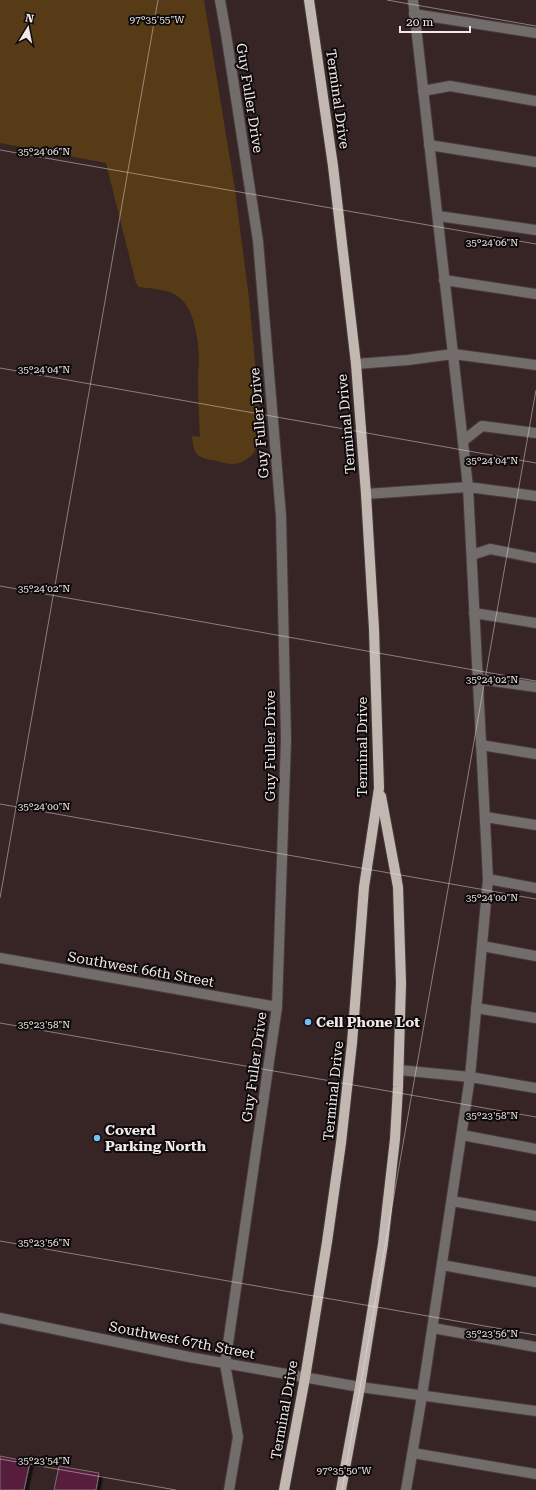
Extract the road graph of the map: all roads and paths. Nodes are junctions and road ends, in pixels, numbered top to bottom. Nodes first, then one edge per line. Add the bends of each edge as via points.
1 (220, 0) edge
2 (309, 0) edge
3 (413, 0) edge
4 (414, 14) junction
5 (536, 33) edge
6 (423, 91) junction
7 (536, 101) edge
8 (429, 145) junction
9 (536, 162) edge
10 (438, 216) junction
11 (536, 230) edge
12 (444, 280) junction
13 (536, 294) edge
14 (453, 354) junction
15 (356, 364) junction
16 (536, 365) edge
17 (536, 433) edge
18 (463, 441) junction
19 (468, 487) junction
20 (366, 494) junction
21 (536, 496) edge
22 (472, 555) junction
23 (536, 558) edge
24 (474, 613) junction
25 (536, 623) edge
26 (478, 679) junction
27 (536, 687) edge
28 (481, 745) junction
29 (536, 754) edge
30 (379, 788) junction
31 (485, 817) junction
32 (536, 825) edge
33 (488, 879) junction
34 (536, 888) edge
35 (482, 946) junction
36 (536, 956) edge
37 (0, 958) edge
38 (277, 1007) junction
39 (476, 1008) junction
40 (536, 1018) edge
41 (399, 1070) junction
42 (470, 1077) junction
43 (536, 1088) edge
44 (462, 1135) junction
45 (536, 1149) edge
46 (452, 1201) junction
47 (536, 1216) edge
48 (442, 1265) junction
49 (536, 1282) edge
50 (0, 1318) edge
51 (433, 1328) junction
52 (536, 1347) edge
53 (225, 1364) junction
54 (305, 1378) junction
55 (360, 1387) junction
56 (422, 1396) junction
57 (536, 1411) edge
58 (413, 1453) junction
59 (536, 1474) edge
60 (229, 1490) edge
61 (284, 1490) edge
62 (341, 1490) edge
63 (406, 1490) edge

1 - 38 street, Guy Fuller Drive via 258,240 281,516 286,739
2 - 15 main road, Terminal Drive via 333,166
3 - 4 street
4 - 5 street
4 - 6 street
6 - 7 street via 450,86
6 - 8 street
8 - 9 street
8 - 10 street
10 - 11 street
10 - 12 street
12 - 13 street
12 - 14 street
14 - 15 street
14 - 16 street
14 - 18 street
15 - 20 main road, Terminal Drive
17 - 18 street via 482,426
18 - 19 street
19 - 20 street
19 - 21 street
19 - 22 street
20 - 30 main road, Terminal Drive via 374,629
22 - 23 street via 490,549
22 - 24 street
24 - 25 street
24 - 26 street
26 - 27 street
26 - 28 street
28 - 29 street
28 - 31 street
30 - 41 main road via 398,887 401,983
30 - 54 main road, Terminal Drive via 364,887 352,1043 341,1143
31 - 32 street
31 - 33 street
33 - 34 street
33 - 35 street
35 - 36 street
35 - 39 street
37 - 38 street, Southwest 66th Street
38 - 53 street, Guy Fuller Drive
39 - 40 street
39 - 42 street
41 - 42 street
41 - 55 main road via 395,1140 383,1244
42 - 43 street
42 - 44 street
44 - 45 street
44 - 46 street
46 - 47 street
46 - 48 street
48 - 49 street
48 - 51 street
50 - 53 street, Southwest 67th Street
51 - 52 street
51 - 56 street
53 - 54 street, Southwest 67th Street
53 - 60 street, Guy Fuller Drive via 238,1437
54 - 55 street, Southwest 67th Street
54 - 61 main road, Terminal Drive
55 - 56 street, Southwest 67th Street
55 - 62 main road
56 - 57 street, Southwest 67th Street
56 - 58 street
58 - 59 street
58 - 63 street

